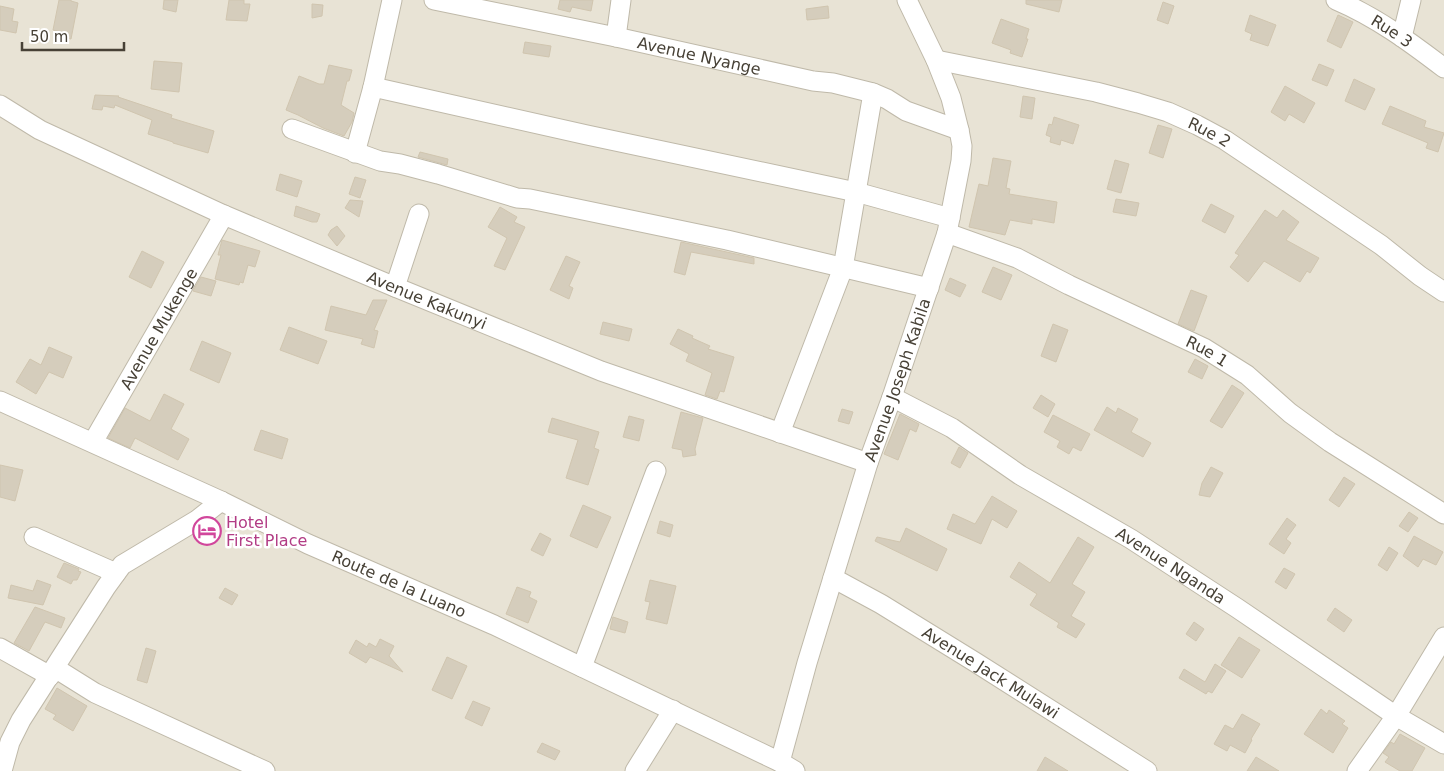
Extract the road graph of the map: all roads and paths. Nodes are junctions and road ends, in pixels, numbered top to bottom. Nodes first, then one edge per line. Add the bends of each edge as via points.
1 (392, 0) edge
2 (434, 0) edge
3 (621, 0) edge
4 (907, 0) edge
5 (1336, 0) edge
6 (1411, 0) edge
7 (616, 37) junction
8 (1402, 37) junction
9 (936, 60) junction
10 (1444, 68) edge
11 (373, 87) junction
12 (873, 93) junction
13 (0, 105) edge
14 (292, 129) dead end
15 (959, 130) junction
16 (355, 153) junction
17 (856, 192) junction
18 (419, 214) dead end
19 (224, 215) junction
20 (948, 226) junction
21 (843, 268) junction
22 (395, 287) junction
23 (929, 288) junction
24 (1444, 292) edge
25 (892, 397) junction
26 (0, 400) edge
27 (780, 433) junction
28 (93, 442) junction
29 (868, 463) junction
30 (656, 471) dead end
31 (221, 501) junction
32 (1444, 514) edge
33 (34, 538) dead end
34 (116, 573) junction
35 (832, 578) junction
36 (1444, 637) edge
37 (0, 648) edge
38 (582, 667) junction
39 (52, 672) junction
40 (672, 710) junction
41 (1396, 716) junction
42 (1444, 744) edge
43 (788, 766) edge
44 (1, 770) edge
45 (265, 771) edge
46 (635, 771) edge
47 (1147, 771) edge
48 (1357, 771) edge

1 - 11 street
2 - 7 street, Avenue Nyange
3 - 7 street
4 - 9 street, Avenue Joseph Kabila
5 - 8 street, Rue 3
6 - 8 street
7 - 12 street, Avenue Nyange
8 - 10 street, Rue 3
9 - 15 street, Avenue Joseph Kabila
9 - 24 street, Rue 2 via 1096,92 1168,112 1197,125 1225,140 1381,245
11 - 16 street
11 - 17 street, Rue 1
12 - 15 street, Avenue Nyange via 906,110
12 - 17 street
13 - 19 street, Avenue Kakunyi via 40,130
14 - 16 street
15 - 20 street, Avenue Joseph Kabila via 961,161
16 - 21 street via 517,198 727,240
17 - 20 street, Rue 1
17 - 21 street
18 - 22 street
19 - 22 street, Avenue Kakunyi
19 - 28 street, Avenue Mukenge
20 - 23 street, Avenue Joseph Kabila
20 - 32 street, Rue 1 via 1204,348 1247,375 1290,413 1330,442
21 - 23 street
21 - 27 street
22 - 27 street, Avenue Kakunyi via 601,371
23 - 25 street, Avenue Joseph Kabila
25 - 29 street, Avenue Joseph Kabila
25 - 41 street, Avenue Nganda via 952,428 1020,475 1131,539
26 - 28 street, Route de la Luano
27 - 29 street, Avenue Kakunyi
28 - 31 street, Route de la Luano
29 - 35 street, Avenue Joseph Kabila
30 - 38 street
31 - 34 street via 197,520 122,565
31 - 38 street, Route de la Luano via 308,544
33 - 34 street
34 - 39 street
35 - 43 street, Avenue Joseph Kabila via 800,688
35 - 47 street, Avenue Jack Mulawi via 881,604
36 - 41 street
37 - 39 street
38 - 40 street, Route de la Luano
39 - 44 street via 21,720
39 - 45 street
40 - 43 street, Route de la Luano
40 - 46 street
41 - 42 street, Avenue Nganda
41 - 48 street

